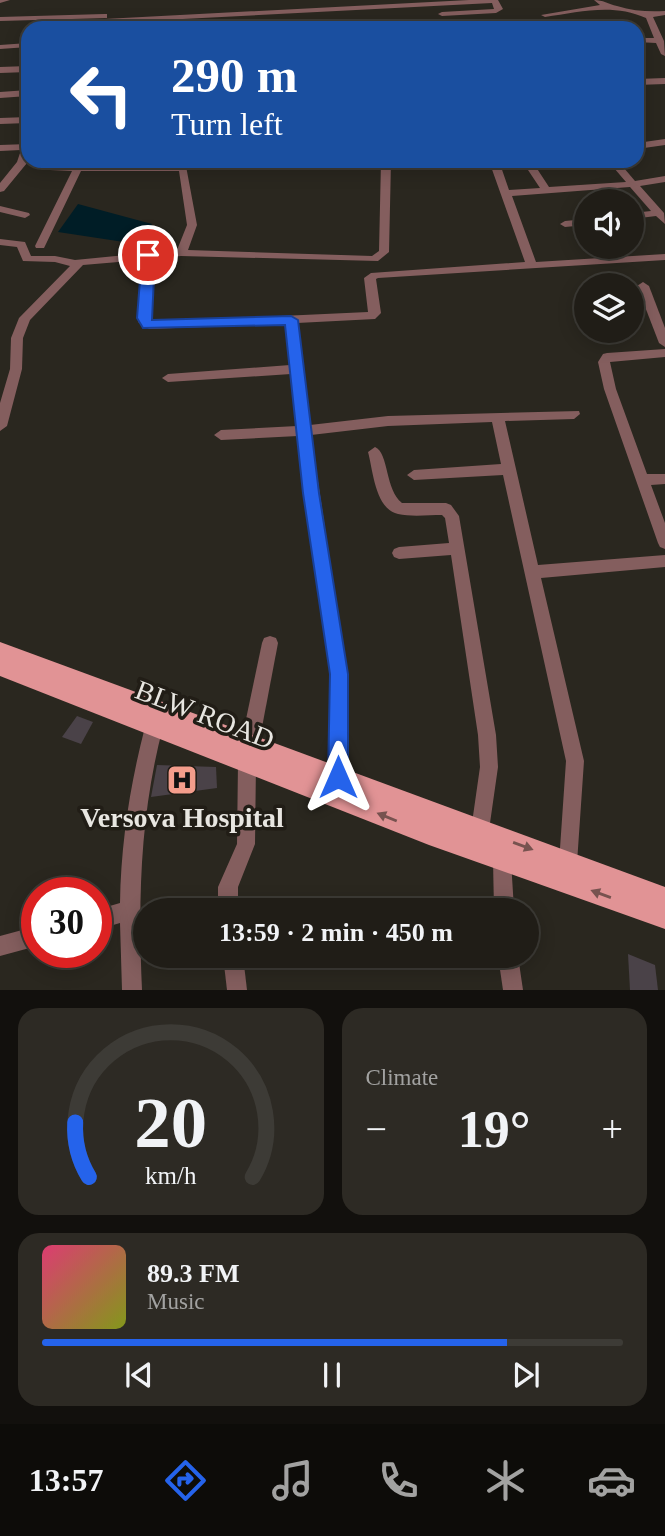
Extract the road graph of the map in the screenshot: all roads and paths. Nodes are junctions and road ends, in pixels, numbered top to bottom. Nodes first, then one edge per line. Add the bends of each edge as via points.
1 (6, 0) edge
2 (494, 0) edge
3 (598, 0) edge
4 (0, 1) edge
5 (444, 2) edge
6 (400, 3) edge
7 (606, 6) junction
8 (665, 13) edge
9 (221, 15) junction
10 (545, 15) dead end
11 (646, 15) junction
12 (104, 18) edge
13 (0, 19) edge
14 (222, 21) edge
15 (408, 21) edge
16 (644, 40) edge
17 (660, 41) junction
18 (21, 46) edge
19 (0, 47) edge
20 (665, 54) edge
21 (21, 69) edge
22 (0, 70) edge
23 (665, 81) edge
24 (644, 82) edge
25 (21, 93) edge
26 (0, 94) edge
27 (21, 120) edge
28 (0, 121) edge
29 (663, 144) edge
30 (644, 145) edge
31 (21, 147) edge
32 (0, 148) edge
33 (21, 164) edge
34 (52, 168) edge
35 (78, 168) junction
36 (386, 168) edge
37 (496, 168) edge
38 (532, 168) edge
39 (619, 168) edge
40 (665, 179) edge
41 (634, 184) junction
42 (0, 189) edge
43 (547, 191) junction
44 (505, 193) junction
45 (0, 209) edge
46 (25, 215) dead end
47 (644, 216) edge
48 (662, 217) edge
49 (574, 223) edge
50 (565, 224) dead end
51 (0, 242) edge
52 (40, 246) dead end
53 (181, 253) junction
54 (148, 255) junction
55 (665, 257) edge
56 (76, 264) junction
57 (532, 265) junction
58 (644, 289) edge
59 (291, 320) junction
60 (665, 343) edge
61 (665, 352) edge
62 (16, 358) junction
63 (0, 359) edge
64 (297, 369) junction
65 (168, 378) dead end
66 (574, 414) dead end
67 (497, 416) junction
68 (0, 426) edge
69 (304, 431) junction
70 (221, 435) dead end
71 (375, 452) dead end
72 (507, 469) junction
73 (414, 475) dead end
74 (665, 479) edge
75 (642, 480) junction
76 (665, 543) edge
77 (458, 548) junction
78 (398, 553) dead end
79 (665, 561) edge
80 (531, 572) junction
81 (270, 643) dead end
82 (0, 651) edge
83 (0, 667) edge
84 (154, 727) junction
85 (248, 753) junction
86 (338, 777) junction
87 (480, 830) junction
88 (502, 860) junction
89 (557, 866) junction
90 (226, 898) edge
91 (504, 898) edge
92 (665, 899) edge
93 (128, 911) junction
94 (112, 916) edge
95 (665, 917) edge
96 (21, 940) edge
97 (0, 946) edge
98 (234, 968) edge
99 (510, 968) edge
100 (132, 990) edge
101 (237, 990) edge
102 (513, 990) edge

1 - 4 street
2 - 5 street
2 - 5 street via 496,11 444,18
3 - 7 street
5 - 6 street
6 - 9 street
6 - 15 street
7 - 10 street
7 - 11 street
8 - 11 street
9 - 12 street
9 - 14 street
11 - 17 street
12 - 13 street
16 - 17 street
17 - 20 street
18 - 19 street
21 - 22 street
23 - 24 street
25 - 26 street
27 - 28 street
29 - 30 street
31 - 32 street
33 - 42 street
34 - 35 street
35 - 52 street
35 - 53 street via 183,168 192,225
36 - 53 street via 384,252 379,258
37 - 44 street
38 - 43 street
39 - 41 street
40 - 41 street
41 - 43 street
41 - 48 street
43 - 44 street
44 - 57 street
45 - 46 street
47 - 48 street
49 - 50 street
51 - 56 street via 21,244 27,259
53 - 54 street
54 - 56 street
54 - 59 street via 144,318 148,325
55 - 57 street
56 - 62 street via 25,318 16,338
57 - 59 street via 371,276 374,314
58 - 60 street
59 - 64 street
61 - 75 street via 607,357 604,362
62 - 63 street
62 - 68 street
64 - 65 street
64 - 69 street
66 - 67 street
67 - 69 street via 387,421
67 - 72 street
69 - 70 street
69 - 86 street via 339,674
71 - 77 street via 393,506 450,511
72 - 73 street
72 - 80 street
74 - 75 street
75 - 76 street
77 - 78 street
77 - 87 street via 487,735 489,767
79 - 80 street
80 - 89 street via 575,761
81 - 85 street
82 - 85 main road
83 - 84 main road, BLW ROAD
84 - 85 main road, BLW ROAD
84 - 93 street via 137,798
85 - 86 main road
88 -> 85 main road, BLW ROAD
85 - 90 street via 244,854 228,880
86 - 87 main road
87 -> 89 main road
88 - 89 main road, BLW ROAD
88 - 91 street
89 - 92 main road
95 -> 89 main road, BLW ROAD
93 - 94 street
93 - 100 street
96 - 97 street
98 - 101 street
99 - 102 street

